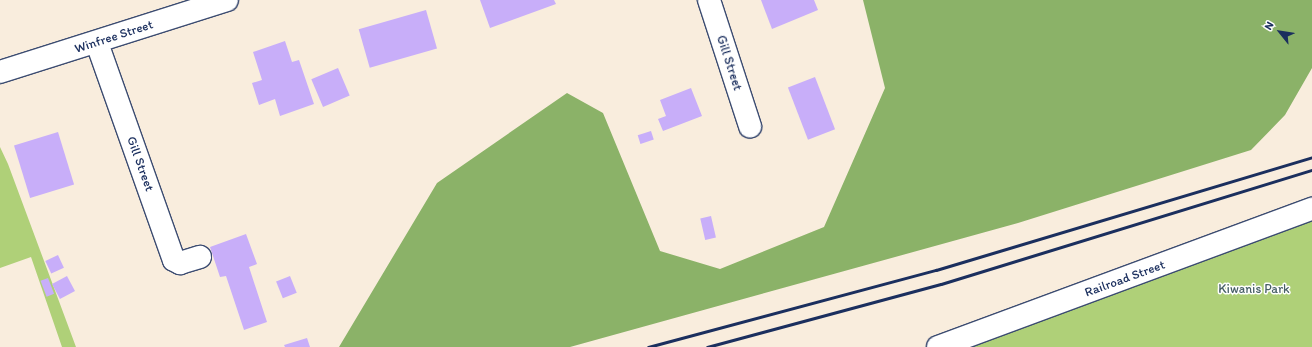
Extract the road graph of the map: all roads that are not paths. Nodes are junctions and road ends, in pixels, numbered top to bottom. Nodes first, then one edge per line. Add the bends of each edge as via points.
1 (227, 0) edge
2 (709, 0) edge
3 (97, 43) junction
4 (0, 72) edge
5 (750, 126) dead end
6 (1312, 210) edge
7 (200, 257) dead end
8 (938, 347) edge

1 - 3 street, Winfree Street
2 - 5 street, Gill Street
3 - 4 street, Winfree Street
3 - 7 street, Gill Street via 174,260 180,263
6 - 8 street, Railroad Street

